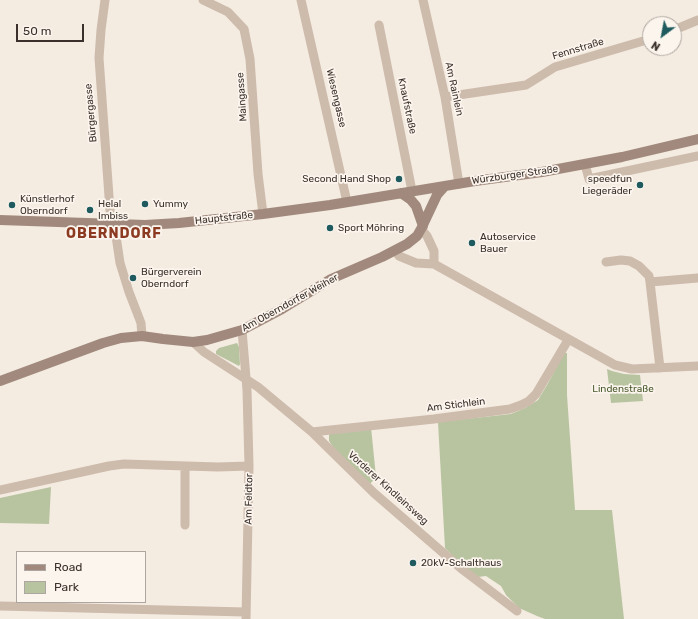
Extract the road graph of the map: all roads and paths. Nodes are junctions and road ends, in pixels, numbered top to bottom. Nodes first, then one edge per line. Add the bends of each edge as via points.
1 (105, 0) edge
2 (203, 0) edge
3 (301, 0) edge
4 (423, 0) edge
5 (698, 20) edge
6 (379, 24) dead end
7 (682, 27) edge
8 (642, 41) edge
9 (445, 97) junction
10 (698, 139) edge
11 (698, 156) edge
12 (585, 164) junction
13 (459, 184) junction
14 (446, 186) junction
15 (412, 191) junction
16 (401, 193) junction
17 (347, 202) junction
18 (263, 214) junction
19 (0, 220) edge
20 (113, 224) junction
21 (422, 227) junction
22 (395, 250) junction
23 (606, 262) dead end
24 (434, 264) junction
25 (698, 278) edge
26 (650, 282) junction
27 (242, 330) junction
28 (142, 336) junction
29 (568, 340) junction
30 (193, 342) junction
31 (698, 366) edge
32 (660, 368) junction
33 (246, 379) junction
34 (0, 381) edge
35 (312, 432) junction
36 (185, 466) junction
37 (249, 466) junction
38 (0, 490) edge
39 (185, 525) dead end
40 (0, 606) edge
41 (517, 611) dead end
42 (246, 616) edge

1 - 20 street, Bürgergasse via 99,58
2 - 18 street, Maingasse via 228,12 244,29 250,59
3 - 17 street, Wiesengasse
4 - 9 street, Am Rainlein
5 - 7 street
6 - 15 street, Knaufstraße
8 - 9 street, Fennstraße via 555,67 526,85
9 - 13 street, Am Rainlein
10 - 12 main road, Würzburger Straße
11 - 12 street via 589,179
12 - 13 main road, Würzburger Straße
13 - 14 main road, Würzburger Straße
14 - 15 main road, Hauptstraße
14 - 21 main road, Am Oberndorfer Weiher via 437,195
15 - 16 main road, Hauptstraße
16 - 17 main road, Hauptstraße
16 - 21 main road via 416,206
17 - 18 main road, Hauptstraße
18 - 20 main road, Hauptstraße via 145,225
19 - 20 main road, Hauptstraße
20 - 28 street via 120,263 141,324
21 - 22 main road, Am Oberndorfer Weiher via 412,240
21 - 24 street via 434,251
22 - 24 street via 399,256 416,263
22 - 27 main road, Am Oberndorfer Weiher via 331,279
23 - 26 street via 630,260 649,276
24 - 29 street
25 - 26 street
26 - 32 street
27 - 30 main road, Am Oberndorfer Weiher
27 - 33 street, Am Feldtor
28 - 30 main road
28 - 34 main road via 102,343
29 - 32 street via 623,368
29 - 35 street, Am Stichlein via 536,394 521,405 434,419
30 - 33 street
31 - 32 street
33 - 35 street, Vorderer Kindleinsweg
33 - 37 street, Am Feldtor
35 - 41 street, Vorderer Kindleinsweg via 374,493 463,570
36 - 37 street
36 - 38 street via 108,466
36 - 39 street
37 - 42 street, Am Feldtor
40 - 42 street

